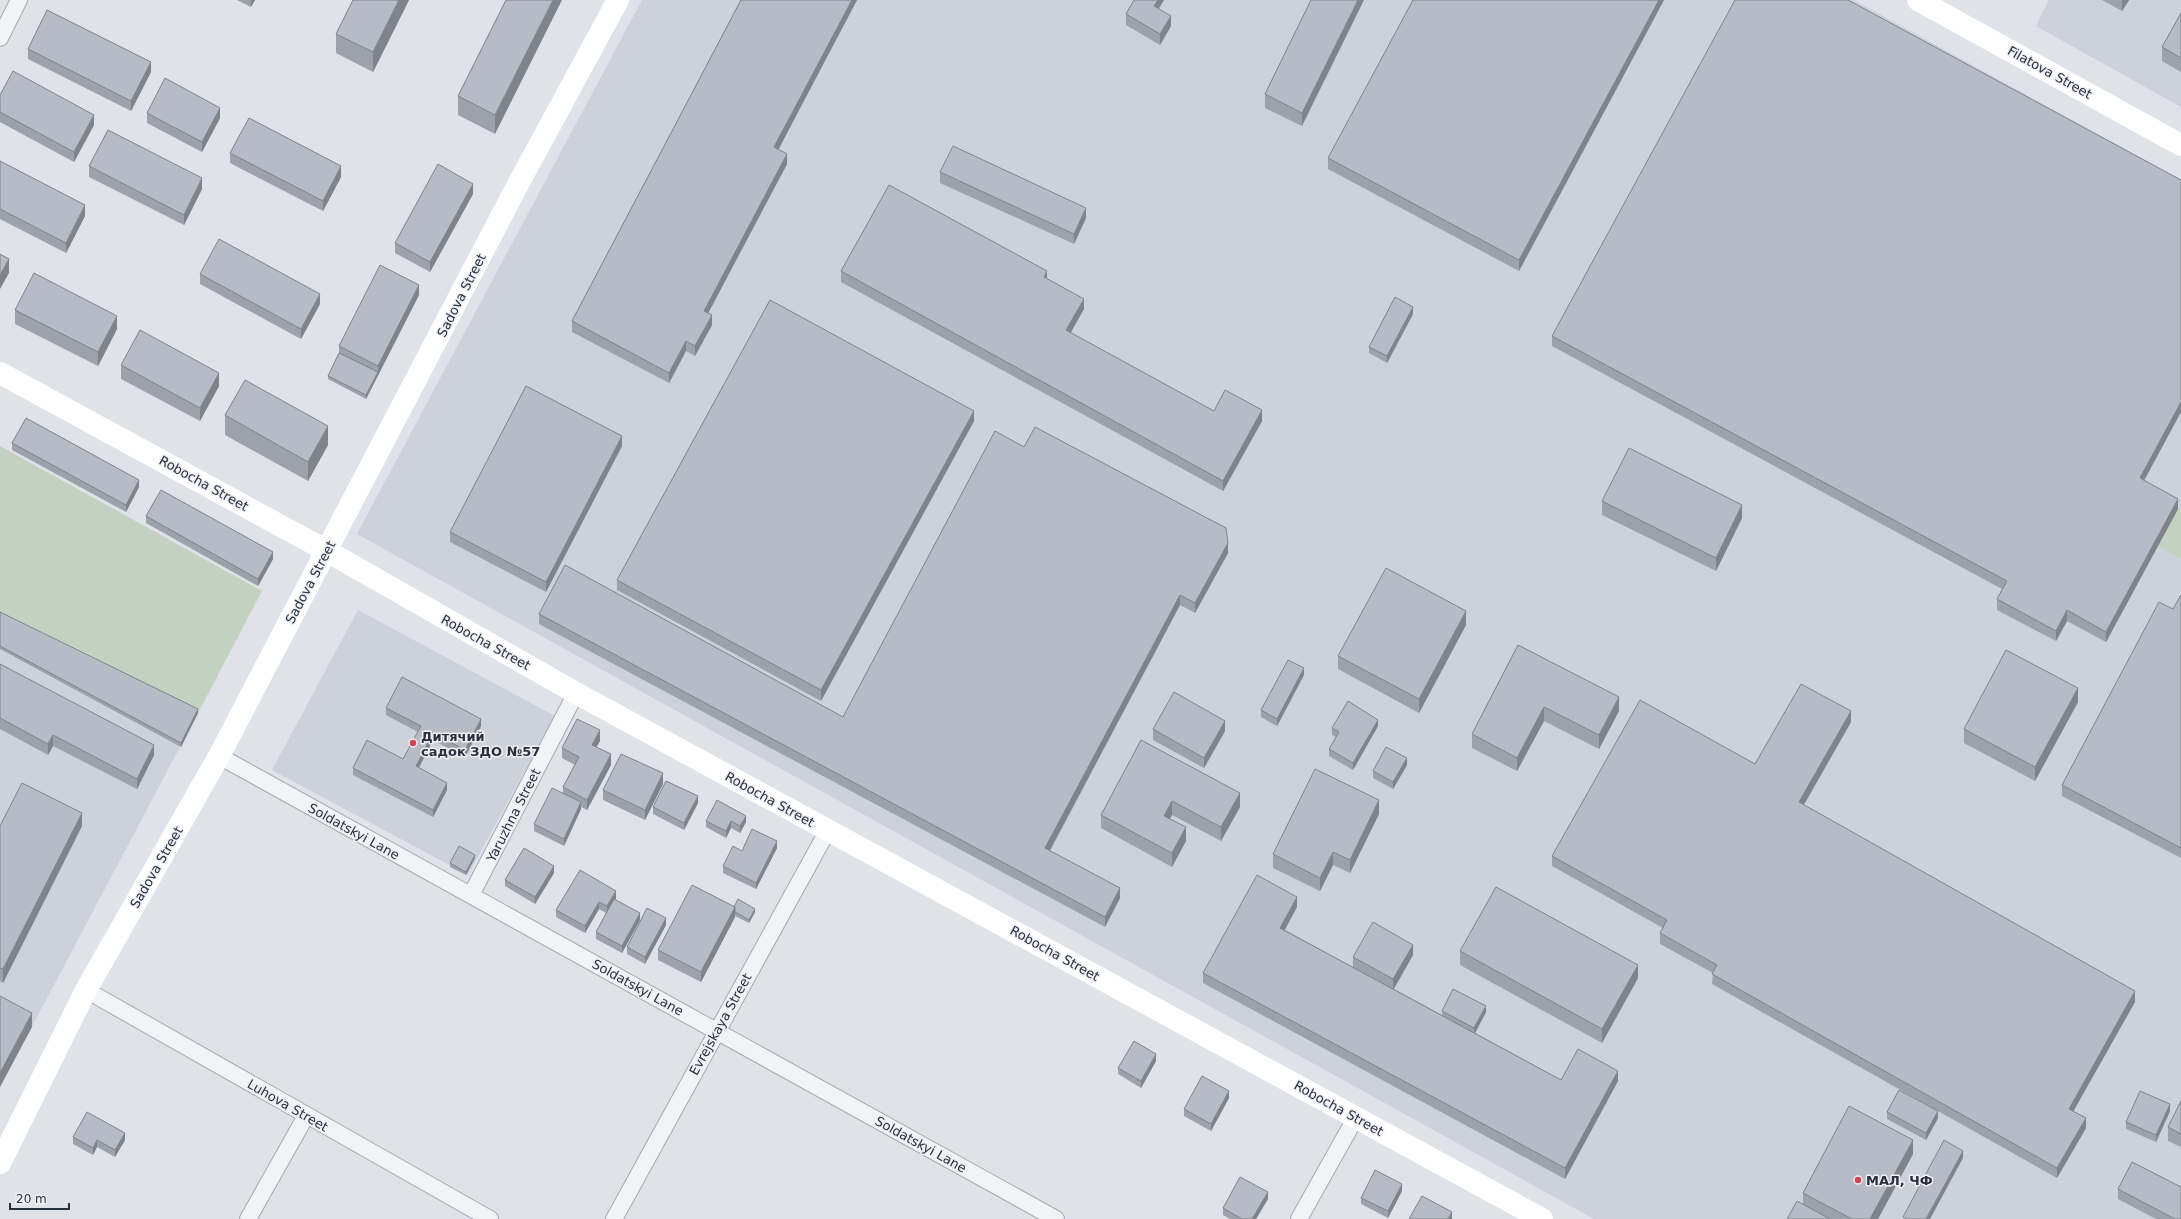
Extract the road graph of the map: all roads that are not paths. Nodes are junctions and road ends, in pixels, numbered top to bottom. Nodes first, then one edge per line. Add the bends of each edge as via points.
1 (19, 0) edge
2 (618, 0) edge
3 (1918, 0) edge
4 (0, 38) edge
5 (2181, 144) edge
6 (0, 373) edge
7 (327, 551) junction
8 (576, 692) junction
9 (219, 756) junction
10 (828, 830) junction
11 (471, 895) junction
12 (86, 990) junction
13 (716, 1031) junction
14 (306, 1116) junction
15 (1356, 1117) junction
16 (0, 1162) edge
17 (248, 1219) edge
18 (490, 1219) edge
19 (614, 1219) edge
20 (1056, 1219) edge
21 (1299, 1219) edge
22 (1542, 1219) edge

1 - 4 street
2 - 7 street, Sadova Street via 516,188
3 - 5 street, Filatova Street
6 - 7 street, Robocha Street
7 - 8 street, Robocha Street
7 - 9 street, Sadova Street
8 - 10 street, Robocha Street
8 - 11 street, Yaruzhna Street
9 - 11 street, Soldatskyi Lane
9 - 12 street, Sadova Street
10 - 13 street, Evrejskaya Street
10 - 15 street, Robocha Street
11 - 13 street, Soldatskyi Lane
12 - 14 street, Luhova Street
12 - 16 street, Sadova Street
13 - 19 street, Evrejskaya Street
13 - 20 street, Soldatskyi Lane
14 - 17 street
14 - 18 street, Luhova Street
15 - 21 street
15 - 22 street, Robocha Street

